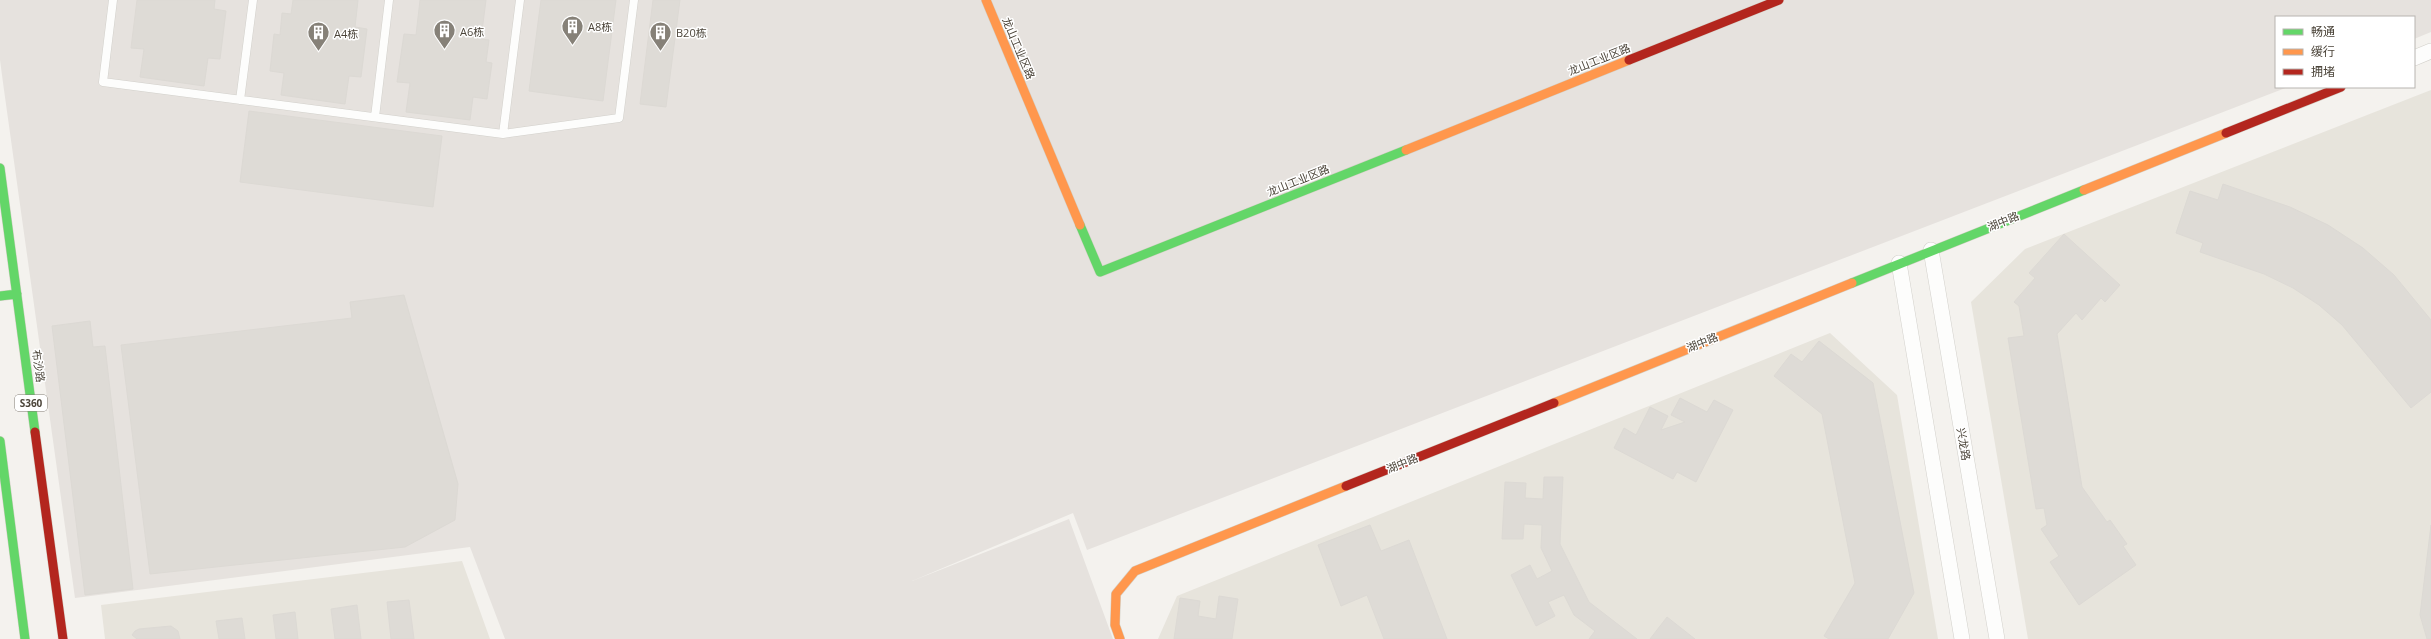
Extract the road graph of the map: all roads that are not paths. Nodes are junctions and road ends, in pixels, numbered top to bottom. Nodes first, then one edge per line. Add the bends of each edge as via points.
1 (113, 0) edge
2 (253, 0) edge
3 (389, 0) edge
4 (520, 0) edge
5 (634, 0) edge
6 (986, 0) edge
7 (1779, 0) edge
8 (2431, 51) edge
9 (2415, 58) edge
10 (2338, 88) edge
11 (240, 100) junction
12 (374, 117) junction
13 (503, 134) junction
14 (0, 168) edge
15 (1931, 250) junction
16 (1899, 263) junction
17 (17, 294) junction
18 (0, 296) edge
19 (0, 441) edge
20 (25, 639) edge
21 (63, 639) edge
22 (1120, 639) edge
23 (1962, 639) edge
24 (1996, 639) edge

1 - 11 lane via 103,82
2 - 11 lane
3 - 12 lane
4 - 13 lane
5 - 13 lane via 619,118
6 - 7 street, 龙山工业区路 via 1100,272
8 - 9 street
10 - 15 street, 湖中路
11 - 12 lane
12 - 13 lane
14 - 17 street, 布沙路 / S360
15 - 16 street, 湖中路
15 - 24 street, 兴龙路
16 - 22 street, 湖中路 via 1135,571 1116,594 1115,625
16 - 23 street
17 - 18 street
17 - 21 street, 布沙路 / S360
19 - 20 street

